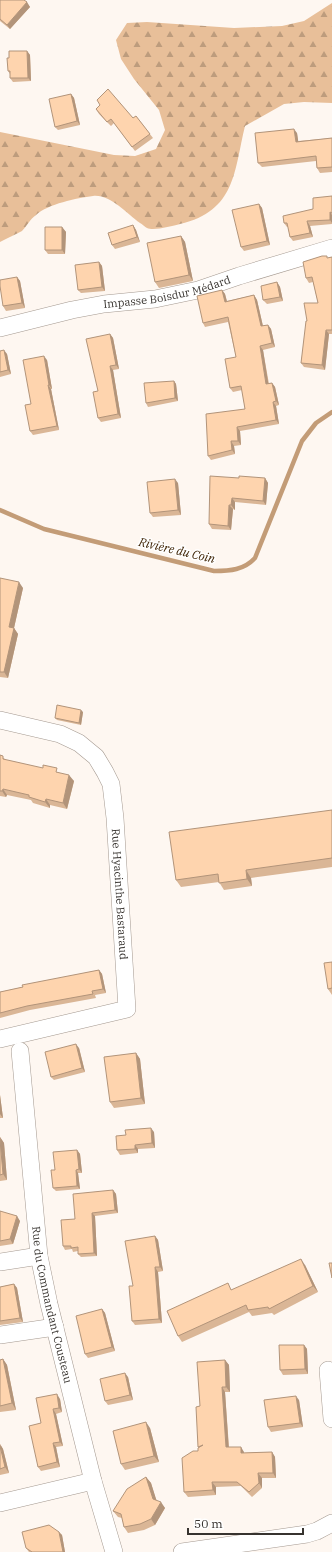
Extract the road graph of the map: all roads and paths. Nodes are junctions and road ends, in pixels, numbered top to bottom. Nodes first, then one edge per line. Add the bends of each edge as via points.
1 (332, 248) edge
2 (0, 328) edge
3 (0, 720) edge
4 (0, 1039) edge
5 (20, 1051) dead end
6 (39, 1256) junction
7 (0, 1262) edge
8 (55, 1327) junction
9 (0, 1335) edge
10 (328, 1370) dead end
11 (332, 1419) edge
12 (93, 1481) junction
13 (0, 1502) edge
14 (332, 1523) edge
15 (114, 1552) edge
16 (182, 1552) edge

1 - 2 street, Impasse Boisdur Médard via 198,290 155,299 72,310
3 - 4 street, Rue Hyacinthe Bastaraud via 60,734 78,743 96,757 105,772 110,784 115,818 127,1009
5 - 6 street, Rue du Commandant Cousteau
6 - 7 street
6 - 8 street, Rue du Commandant Cousteau
8 - 9 street
8 - 12 street, Rue du Commandant Cousteau
10 - 11 street
12 - 13 street
12 - 15 street, Rue du Commandant Cousteau
14 - 16 street via 307,1534

